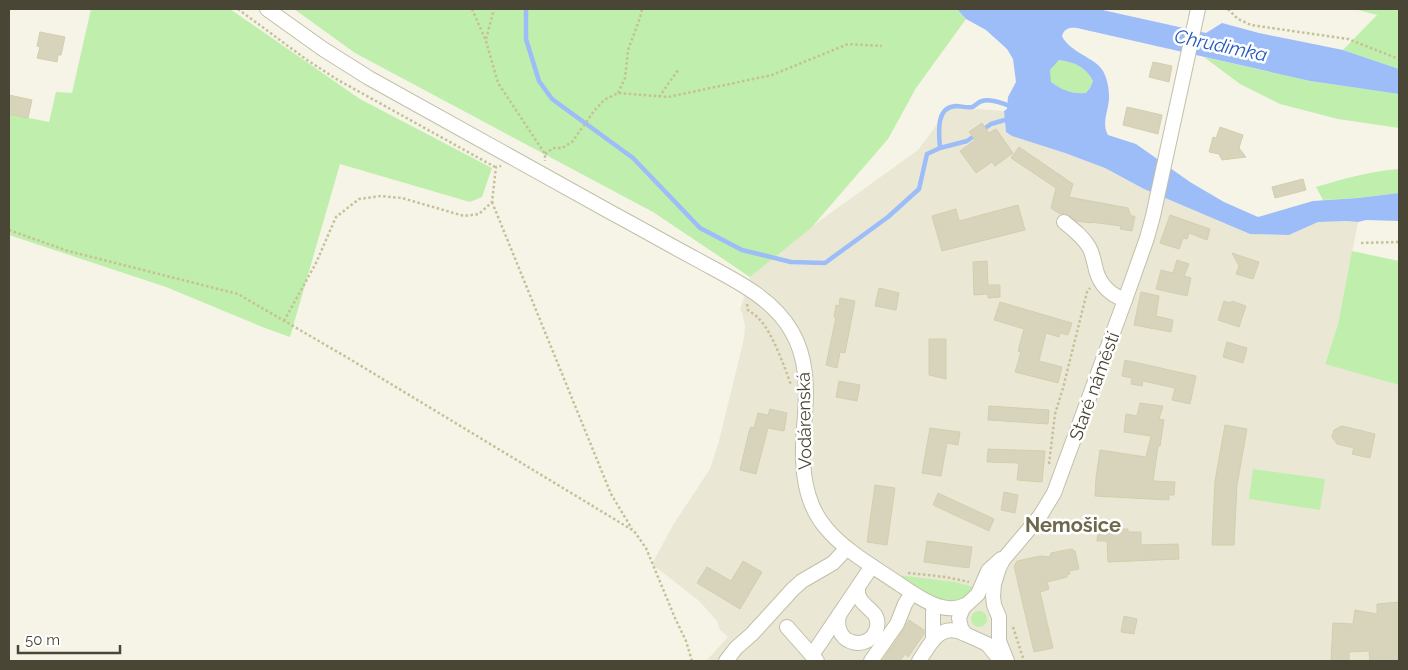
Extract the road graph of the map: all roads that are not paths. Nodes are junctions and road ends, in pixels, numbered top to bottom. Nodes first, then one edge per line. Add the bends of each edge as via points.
1 (267, 9) edge
2 (1196, 15) edge
3 (1064, 222) dead end
4 (1125, 300) junction
5 (1014, 546) junction
6 (847, 548) junction
7 (872, 566) junction
8 (858, 588) junction
9 (912, 593) junction
10 (967, 604) junction
11 (996, 608) junction
12 (933, 611) junction
13 (839, 615) junction
14 (999, 623) junction
15 (787, 628) dead end
16 (968, 635) junction
17 (933, 640) junction
18 (815, 658) edge
19 (726, 661) edge
20 (871, 661) edge
21 (919, 661) edge
22 (1001, 661) edge
23 (1008, 661) edge

1 - 6 street, Vodárenská via 369,78 764,300 791,331 802,357 806,388 804,474 813,509 819,520
2 - 4 street, Staré náměstí via 1153,216
3 - 4 street via 1090,248 1098,276 1106,288
4 - 5 street, Staré náměstí via 1054,493 1040,516
5 - 10 street, Staré náměstí via 991,568 976,596
5 - 11 street, Staré náměstí via 999,568 993,589
6 - 7 street, Vodárenská
6 - 19 street via 833,563 793,590
7 - 8 street
7 - 9 street, Vodárenská
8 - 13 street
8 - 13 street via 859,599 876,616 877,625 872,637 858,643 848,641 839,630
9 - 10 street, Vodárenská via 943,607 957,608
9 - 12 street, Vodárenská
9 - 20 street via 897,624
10 - 11 street via 982,600
10 - 16 street, Staré náměstí via 959,618
11 - 14 street, Staré náměstí
12 - 16 street, Vodárenská via 955,622
12 - 17 street
13 - 18 street
14 - 16 street via 995,632 984,639
14 - 23 street, Staré náměstí via 999,641
15 - 18 street
16 - 17 street via 943,632
16 - 22 street via 987,644
17 - 21 street

